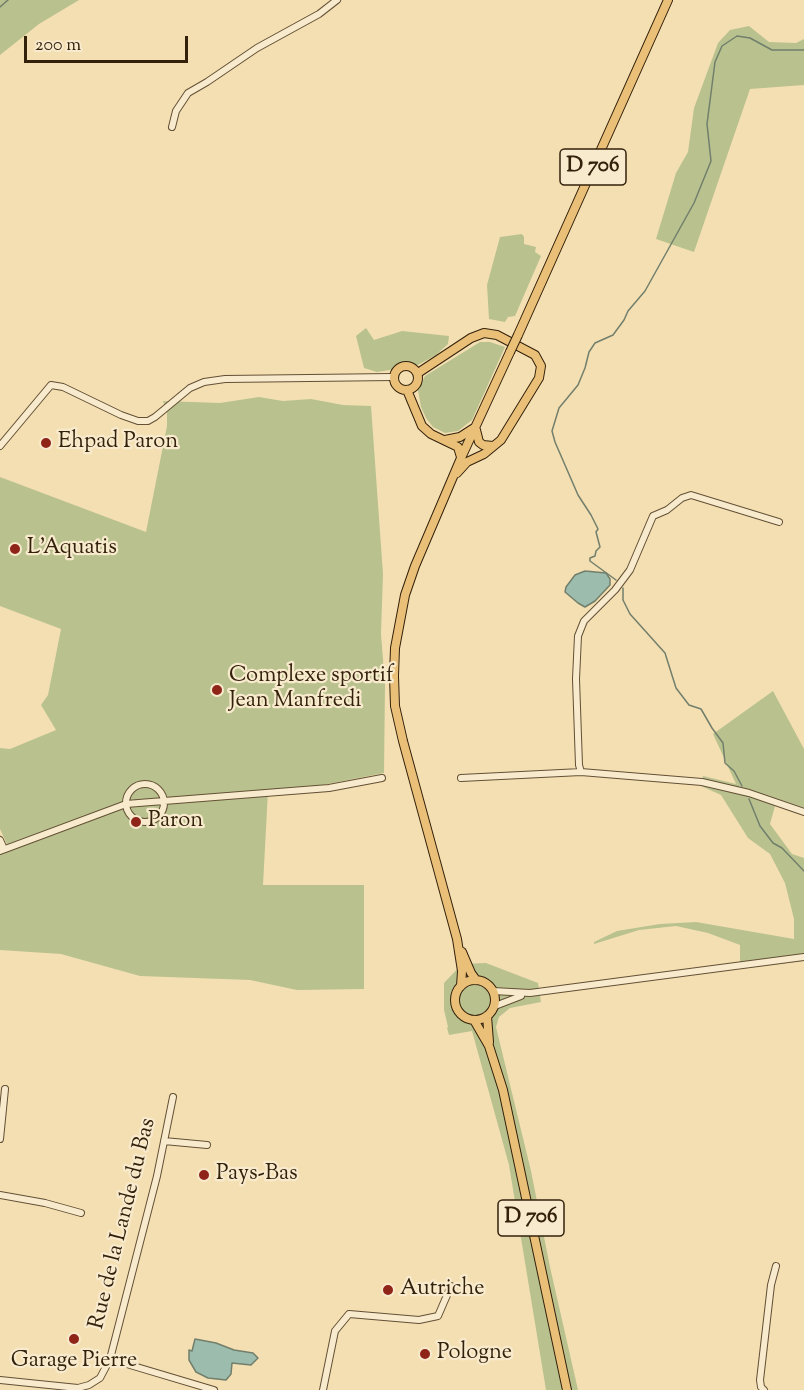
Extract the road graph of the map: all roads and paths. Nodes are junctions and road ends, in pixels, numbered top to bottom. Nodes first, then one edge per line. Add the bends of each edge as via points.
1 (338, 0) edge
2 (668, 0) edge
3 (172, 127) dead end
4 (418, 374) junction
5 (393, 377) junction
6 (407, 390) junction
7 (476, 428) junction
8 (445, 440) junction
9 (0, 446) edge
10 (493, 446) junction
11 (461, 458) junction
12 (454, 476) junction
13 (779, 522) dead end
14 (581, 772) junction
15 (382, 778) dead end
16 (461, 778) dead end
17 (164, 801) junction
18 (126, 804) junction
19 (804, 812) edge
20 (0, 840) edge
21 (2, 850) edge
22 (457, 939) junction
23 (804, 957) edge
24 (476, 980) junction
25 (461, 986) junction
26 (493, 992) junction
27 (530, 993) junction
28 (495, 1006) junction
29 (487, 1016) junction
30 (474, 1020) junction
31 (489, 1046) junction
32 (5, 1089) dead end
33 (172, 1097) dead end
34 (0, 1139) edge
35 (164, 1140) junction
36 (207, 1145) dead end
37 (0, 1195) edge
38 (81, 1213) dead end
39 (776, 1266) dead end
40 (451, 1286) dead end
41 (110, 1359) junction
42 (0, 1380) edge
43 (193, 1387) edge
44 (214, 1390) edge
45 (323, 1390) edge
46 (567, 1390) edge
47 (764, 1390) edge

1 - 3 street via 188,93 176,111
2 - 7 main road, D 706, bridge
4 - 5 main road via 412,367 404,366
4 - 6 main road via 417,385
4 - 10 main road via 484,333 497,335 535,355 541,366 539,378 501,440
5 - 6 main road via 399,388
5 - 9 street via 204,382 190,388 148,421 121,415 55,384 48,387
6 - 8 main road via 422,426
7 - 8 main road
7 - 10 main road via 479,442
7 - 11 main road, D 706
8 - 11 main road via 458,447
10 - 12 main road via 467,462
11 - 12 main road, D 706
12 - 22 main road, D 706 via 405,595 398,624 394,676 403,741
13 - 14 street via 691,495 653,516 630,570 584,621 578,636 576,688
14 - 16 street
14 - 19 street via 702,782
15 - 17 street via 329,788
17 - 18 street
17 - 18 street via 158,789 140,784 129,792
17 - 18 street via 157,817 146,822 130,815
18 - 21 street
20 - 21 street
22 - 24 main road, D 706
22 - 25 main road, D 706
23 - 27 street
24 - 25 main road
24 - 26 main road
25 - 30 main road via 456,1005 464,1017
26 - 27 street
26 - 28 main road
27 - 28 street
28 - 29 main road
29 - 30 main road
29 - 31 main road, D 706
30 - 31 main road, D 706
31 - 46 main road, D 706 via 503,1090
32 - 34 street
33 - 35 street, Rue de la Lande du Bas
35 - 36 street
35 - 41 street, Rue de la Lande du Bas
37 - 38 street
39 - 47 street via 760,1380
40 - 45 street via 438,1316 419,1320 349,1314 335,1331
41 - 42 street via 100,1378 78,1388
41 - 43 street
43 - 44 street

